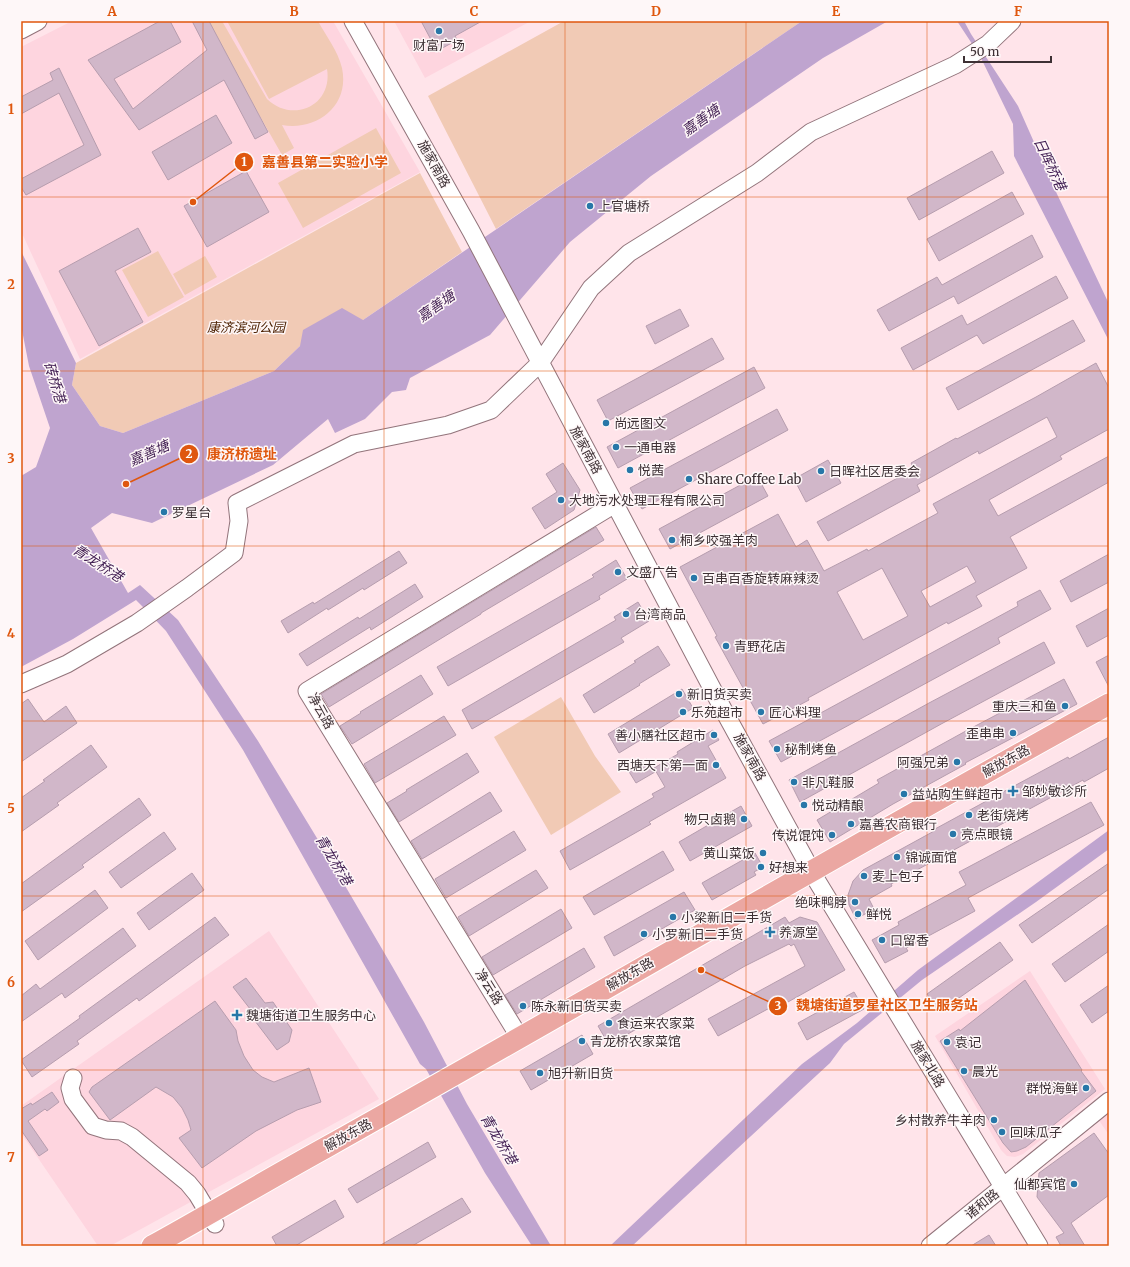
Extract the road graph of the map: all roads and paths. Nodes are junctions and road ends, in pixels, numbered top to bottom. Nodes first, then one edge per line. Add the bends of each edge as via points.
1 (38, 21) edge
2 (353, 21) edge
3 (1012, 21) edge
4 (21, 30) edge
5 (540, 363) junction
6 (615, 504) junction
7 (21, 684) edge
8 (1109, 704) edge
9 (1109, 716) edge
10 (814, 876) junction
11 (520, 1038) junction
12 (467, 1075) junction
13 (73, 1078) dead end
14 (1109, 1101) edge
15 (1003, 1187) junction
16 (212, 1219) junction
17 (152, 1246) edge
18 (176, 1246) edge
19 (930, 1246) edge
20 (1040, 1246) edge

1 - 4 street
2 - 5 street, 施家南路 via 471,231
3 - 5 street via 988,44 955,65 811,132 757,173 629,253 591,288
5 - 6 street, 施家南路
5 - 7 street via 491,410 448,425 354,444 237,503 239,521 234,552 137,623 67,664
6 - 10 street, 施家南路
6 - 11 street, 净云路 via 307,691
8 - 10 main road, 解放东路 via 953,790
9 - 10 main road, 解放东路
10 - 11 main road, 解放东路 via 666,953
10 - 12 main road, 解放东路
10 - 15 street, 施家北路
11 - 12 main road, 解放东路
12 - 16 main road, 解放东路
13 - 16 street via 70,1088 73,1099 93,1126 121,1131 132,1137 188,1183
14 - 15 street, 诸和路
15 - 19 street, 诸和路
15 - 20 street, 施家北路
16 - 17 main road, 解放东路
16 - 18 main road, 解放东路

